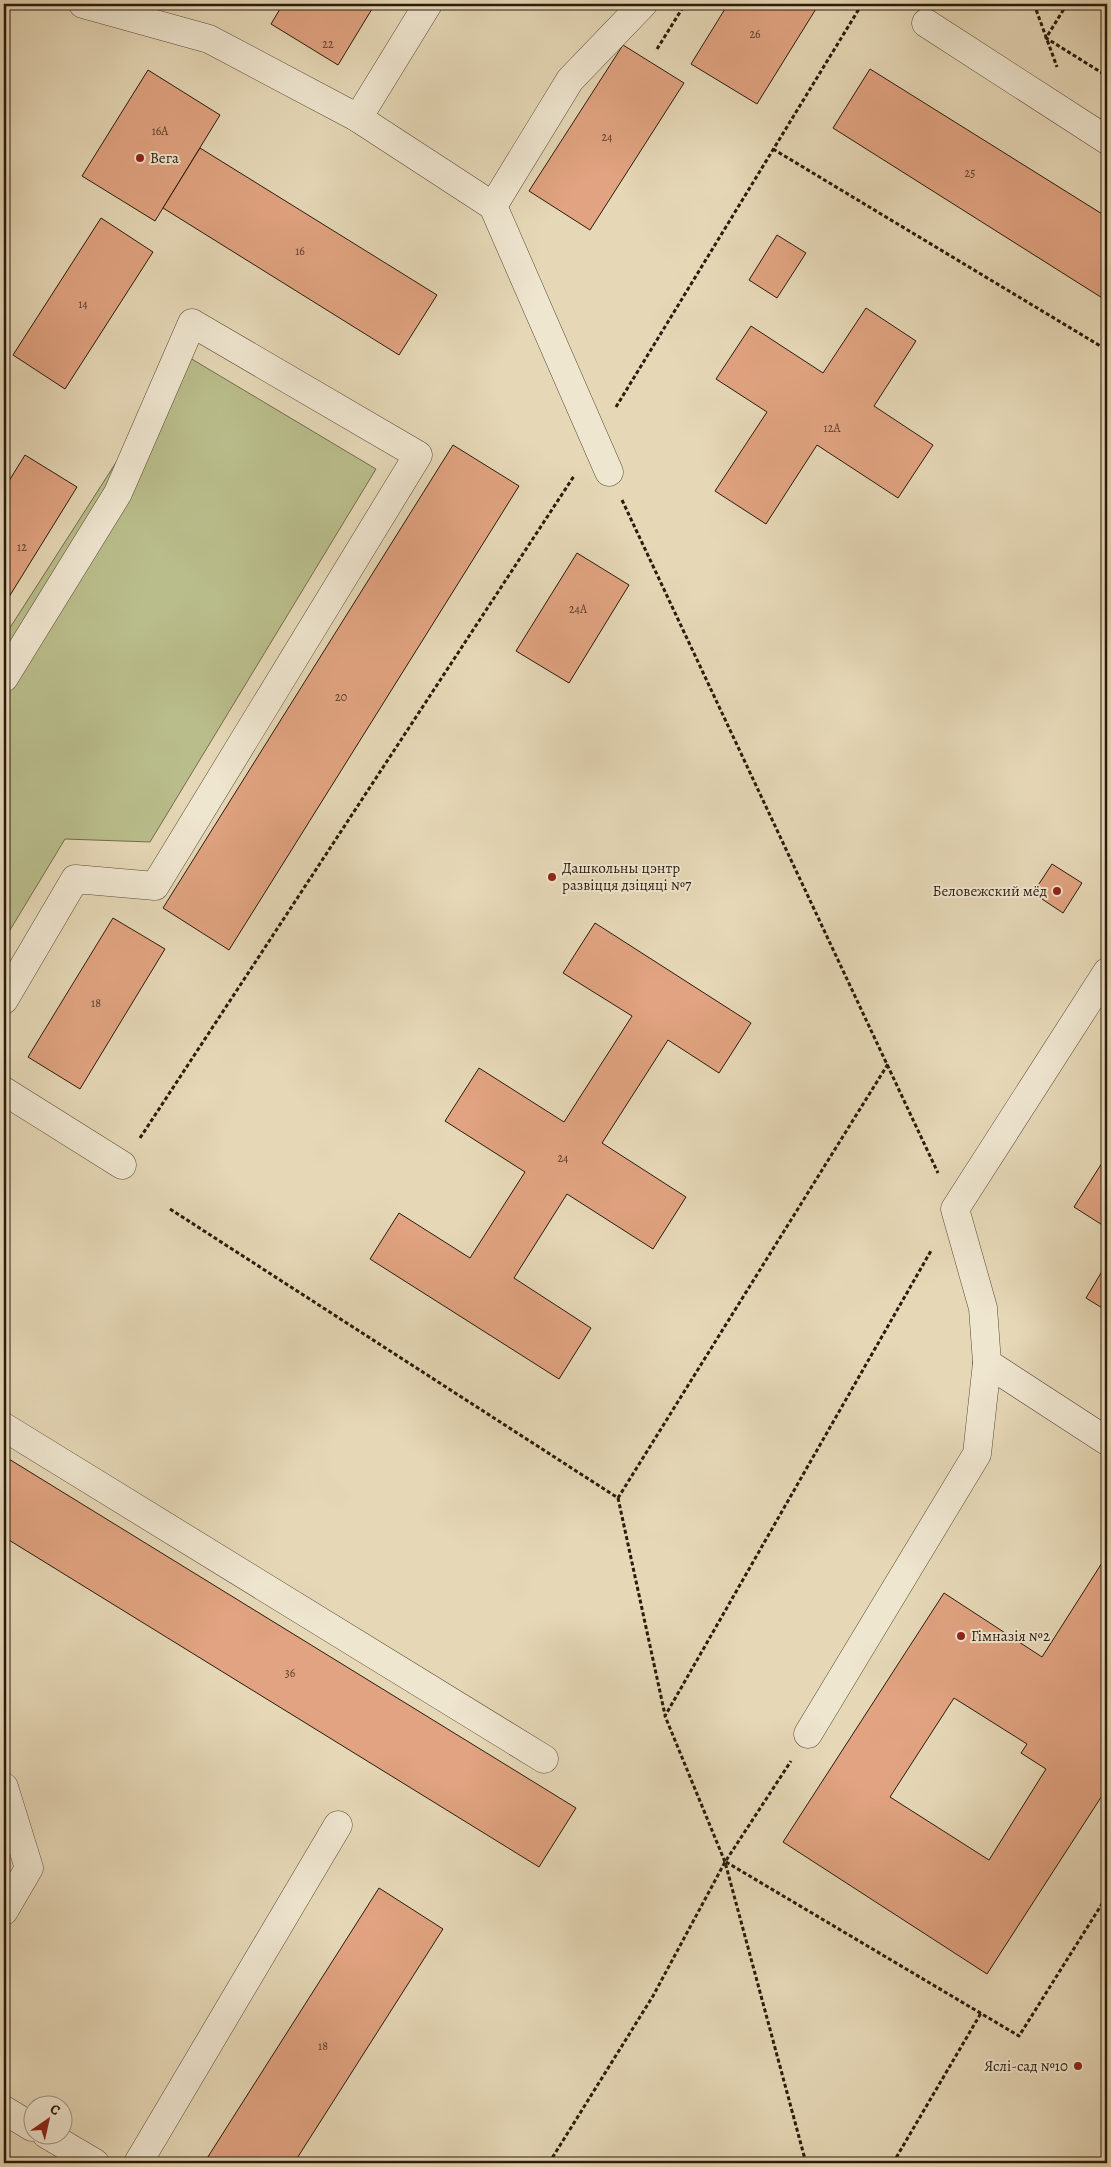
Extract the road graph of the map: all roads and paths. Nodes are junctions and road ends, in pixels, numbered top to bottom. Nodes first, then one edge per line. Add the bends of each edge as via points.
1 (84, 4) edge
2 (428, 4) edge
3 (643, 4) edge
4 (685, 4) edge
5 (862, 4) edge
6 (1034, 4) edge
7 (1067, 4) edge
8 (926, 23) dead end
9 (1046, 38) junction
10 (657, 49) dead end
11 (1107, 76) edge
12 (358, 118) junction
13 (1075, 119) junction
14 (1107, 140) edge
15 (773, 149) junction
16 (493, 206) junction
17 (1107, 350) edge
18 (596, 441) junction
19 (609, 472) joint
20 (4, 678) edge
21 (1107, 972) edge
22 (4, 1000) edge
23 (888, 1064) junction
24 (4, 1091) edge
25 (122, 1165) joint
26 (955, 1209) junction
27 (170, 1210) dead end
28 (986, 1363) junction
29 (4, 1427) edge
30 (1107, 1441) edge
31 (618, 1498) junction
32 (665, 1716) junction
33 (808, 1734) joint
34 (544, 1759) dead end
35 (4, 1787) edge
36 (338, 1825) dead end
37 (726, 1862) junction
38 (1107, 1896) edge
39 (4, 1911) edge
40 (980, 2013) junction
41 (4, 2110) edge
42 (22, 2121) edge
43 (63, 2144) edge
44 (95, 2163) edge
45 (138, 2163) edge
46 (549, 2163) edge
47 (806, 2163) edge
48 (893, 2163) edge

1 - 12 lane via 209,39
2 - 12 lane
3 - 16 lane via 570,80
4 - 10 path
5 - 15 path
6 - 9 path
7 - 9 path
8 - 13 lane
9 - 11 path
9 - 13 path
12 - 16 lane
13 - 14 lane
15 - 17 path
15 - 18 path
16 - 18 lane
18 - 19 lane
18 - 25 path
19 - 23 path
20 - 22 lane via 118,493 192,324 418,455 155,886 75,879
21 - 26 lane
23 - 26 path
23 - 31 path
24 - 25 lane
26 - 28 lane via 983,1308
26 - 32 path
27 - 31 path
28 - 30 lane
28 - 33 lane via 977,1454
29 - 34 lane
31 - 32 path
32 - 37 path
33 - 37 path
35 - 39 lane via 29,1868
36 - 45 lane
37 - 40 path
37 - 46 path via 653,1996
37 - 47 path
38 - 40 path via 1020,2036
40 - 48 path
41 - 42 lane
43 - 44 lane

